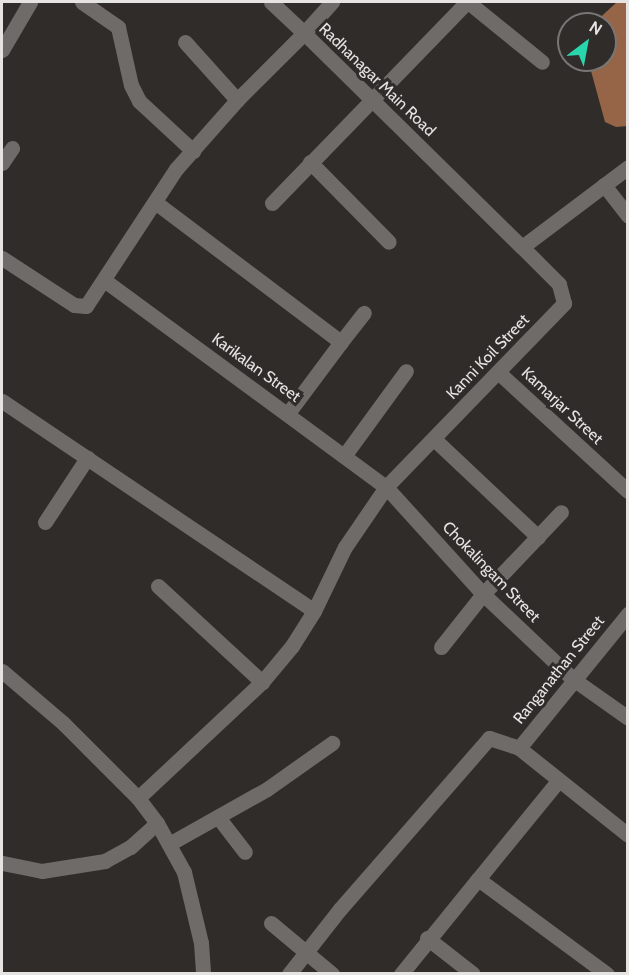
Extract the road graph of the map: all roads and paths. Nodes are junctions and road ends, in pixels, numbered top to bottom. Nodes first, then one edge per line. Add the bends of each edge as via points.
1 (30, 2) edge
2 (81, 2) edge
3 (271, 2) edge
4 (332, 2) edge
5 (468, 2) edge
6 (304, 33) junction
7 (185, 42) dead end
8 (2, 50) edge
9 (542, 62) dead end
10 (372, 99) junction
11 (237, 100) junction
12 (12, 148) dead end
13 (193, 151) junction
14 (310, 162) junction
15 (2, 163) edge
16 (627, 166) edge
17 (604, 185) junction
18 (155, 202) junction
19 (272, 203) dead end
20 (627, 216) edge
21 (389, 242) dead end
22 (522, 248) junction
23 (2, 258) edge
24 (104, 280) junction
25 (364, 313) dead end
26 (341, 342) junction
27 (406, 371) dead end
28 (498, 372) junction
29 (2, 401) edge
30 (288, 413) junction
31 (434, 439) junction
32 (344, 456) junction
33 (87, 459) junction
34 (386, 487) junction
35 (627, 491) edge
36 (561, 512) dead end
37 (45, 522) dead end
38 (538, 537) junction
39 (158, 586) dead end
40 (483, 594) junction
41 (314, 611) junction
42 (627, 614) edge
43 (441, 647) dead end
44 (2, 671) edge
45 (573, 679) junction
46 (262, 682) junction
47 (627, 718) edge
48 (332, 742) dead end
49 (519, 748) junction
50 (558, 781) junction
51 (138, 798) junction
52 (218, 817) junction
53 (157, 823) junction
54 (627, 835) edge
55 (168, 844) junction
56 (244, 852) dead end
57 (2, 863) edge
58 (478, 879) junction
59 (271, 923) dead end
60 (427, 938) junction
61 (307, 950) junction
62 (203, 974) edge
63 (289, 974) edge
64 (332, 974) edge
65 (401, 974) edge
66 (473, 974) edge
67 (607, 974) edge

1 - 8 street
2 - 13 street via 118,27 131,85 139,101
3 - 6 street
4 - 6 street
5 - 9 street
5 - 10 street
6 - 10 street, Radhanagar Main Road
6 - 11 street, Radhanagar Main Road
7 - 11 street
10 - 14 street
10 - 22 street, Radhanagar Main Road
11 - 13 street, Radhanagar Main Road
12 - 15 street
13 - 18 street, Radhanagar Main Road
14 - 19 street
14 - 21 street
16 - 17 street
17 - 20 street
17 - 22 street
18 - 24 street, Radhanagar Main Road
18 - 26 street
22 - 28 street, Kanni Koil Street via 559,284 564,303
23 - 24 street, Radhanagar Main Road via 74,305 91,302
24 - 30 street, Karikalan Street
25 - 26 street
26 - 30 street
27 - 32 street
28 - 31 street, Kanni Koil Street
28 - 35 street, Kamarjar Street
29 - 33 street
30 - 32 street, Karikalan Street
31 - 34 street, Kanni Koil Street
31 - 38 street
32 - 34 street, Karikalan Street
33 - 37 street
33 - 41 street
34 - 40 street, Chokalingam Street
34 - 41 street, Kanni Koil Street via 345,547
36 - 38 street
38 - 40 street
39 - 46 street
40 - 43 street
40 - 45 street, Chokalingam Street
41 - 46 street, Kanni Koil Street
42 - 45 street, Ranganathan Street
44 - 51 street via 63,723
45 - 47 street, Chokalingam Street
45 - 49 street, Ranganathan Street
46 - 51 street, Kanni Koil Street
48 - 52 street via 267,789
49 - 50 street
49 - 61 street via 495,738 483,742
50 - 54 street
50 - 58 street
51 - 53 street
52 - 55 street
52 - 56 street
53 - 55 street
53 - 57 street via 130,847 105,861 42,871
55 - 62 street via 184,872 201,943
58 - 60 street
58 - 67 street
59 - 61 street
60 - 65 street
60 - 66 street
61 - 63 street
61 - 64 street

